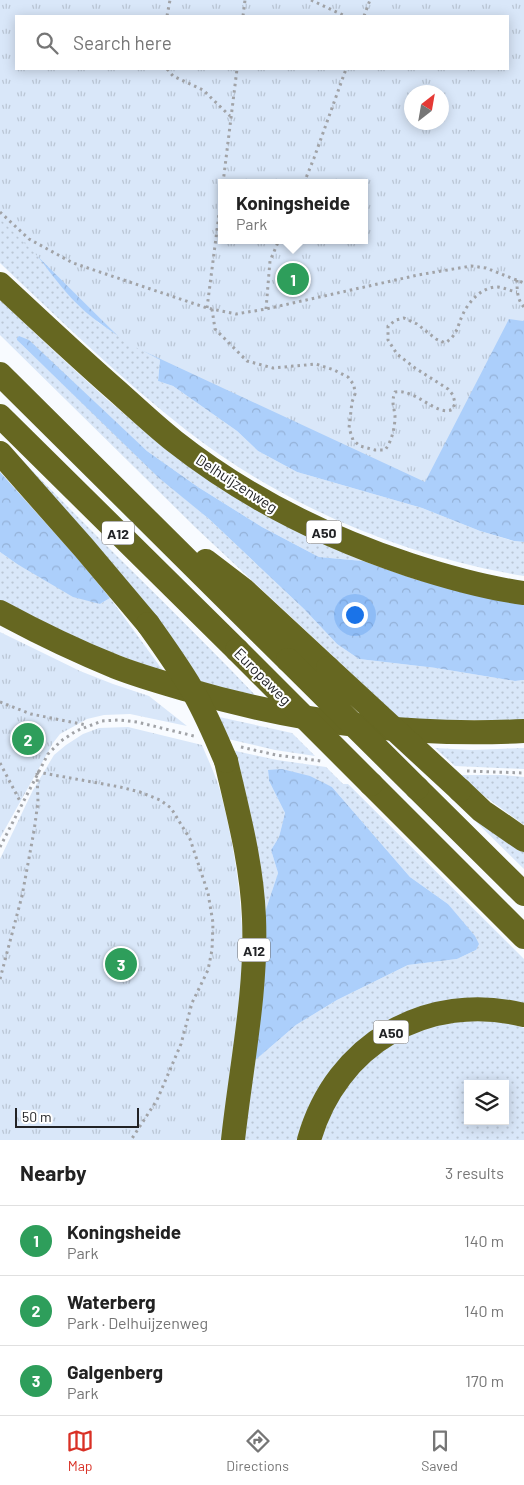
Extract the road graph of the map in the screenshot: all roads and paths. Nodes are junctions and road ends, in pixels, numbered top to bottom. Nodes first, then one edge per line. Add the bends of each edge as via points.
1 (170, 0) edge
2 (245, 0) edge
3 (311, 0) edge
4 (370, 0) edge
5 (167, 15) edge
6 (243, 15) edge
7 (343, 15) edge
8 (364, 15) edge
9 (169, 70) edge
10 (237, 70) edge
11 (346, 70) edge
12 (231, 117) junction
13 (223, 179) edge
14 (306, 179) edge
15 (0, 212) edge
16 (218, 222) edge
17 (277, 244) edge
18 (517, 280) junction
19 (524, 283) edge
20 (0, 284) edge
21 (517, 292) junction
22 (524, 300) edge
23 (522, 305) edge
24 (207, 308) junction
25 (212, 309) junction
26 (266, 309) junction
27 (0, 374) edge
28 (0, 416) edge
29 (0, 453) edge
30 (133, 506) junction
31 (524, 593) edge
32 (0, 612) edge
33 (0, 702) edge
34 (88, 725) junction
35 (524, 731) edge
36 (194, 736) dead end
37 (229, 753) junction
38 (324, 762) dead end
39 (0, 764) edge
40 (37, 772) junction
41 (524, 773) edge
42 (460, 780) junction
43 (21, 803) junction
44 (524, 840) edge
45 (0, 847) edge
46 (524, 894) edge
47 (524, 937) edge
48 (0, 979) edge
49 (524, 1015) edge
50 (131, 1140) edge
51 (234, 1140) edge
52 (309, 1140) edge

1 - 5 path
2 - 6 path
3 - 7 path
4 - 8 path
9 - 12 path via 173,76 203,90
10 - 12 path
11 - 14 path
12 - 13 path
15 - 24 path via 29,240 64,258
16 - 24 path
17 - 26 path via 270,261
18 - 19 path
18 - 21 path
18 - 26 path via 471,266
20 - 31 highway, Delhuijzenweg / A50 via 174,441 253,495 288,515 372,552 433,573
21 - 23 path
21 - 25 path via 497,287 483,290 471,301 454,338 446,342 404,318 388,326 388,340 397,354 448,389 455,402 453,408 442,410 411,394 396,392 392,400 395,417 392,436 385,450 360,446 353,440 350,428 355,394 354,385 348,377 316,364 273,368 247,361 215,329
22 - 23 path
24 - 25 path
25 - 26 path via 236,314
27 - 30 highway, Europaweg / A12
28 - 47 highway, Europaweg / A12, bridge
29 - 37 highway, A12, bridge via 148,624
30 - 42 highway, A12, bridge via 244,590 328,668
30 - 46 highway, Europaweg / A12, bridge
32 - 35 highway via 117,668 265,710 319,720 422,731
33 - 34 path via 31,714
34 - 36 path via 119,720
34 - 40 path via 68,736 48,754
37 - 38 path
37 - 51 highway, A12 via 248,858 254,918 250,1002
39 - 43 path
40 - 43 path
40 - 48 path via 38,802 34,831 22,896
40 - 50 path via 140,792 172,808 190,839 208,893 213,923 208,970 192,1003 181,1044 157,1100
41 - 42 path
42 - 44 highway, A12 via 482,811
43 - 45 path
49 - 52 highway, A50 via 484,1008 449,1010 424,1017 390,1033 369,1046 342,1073 322,1106

